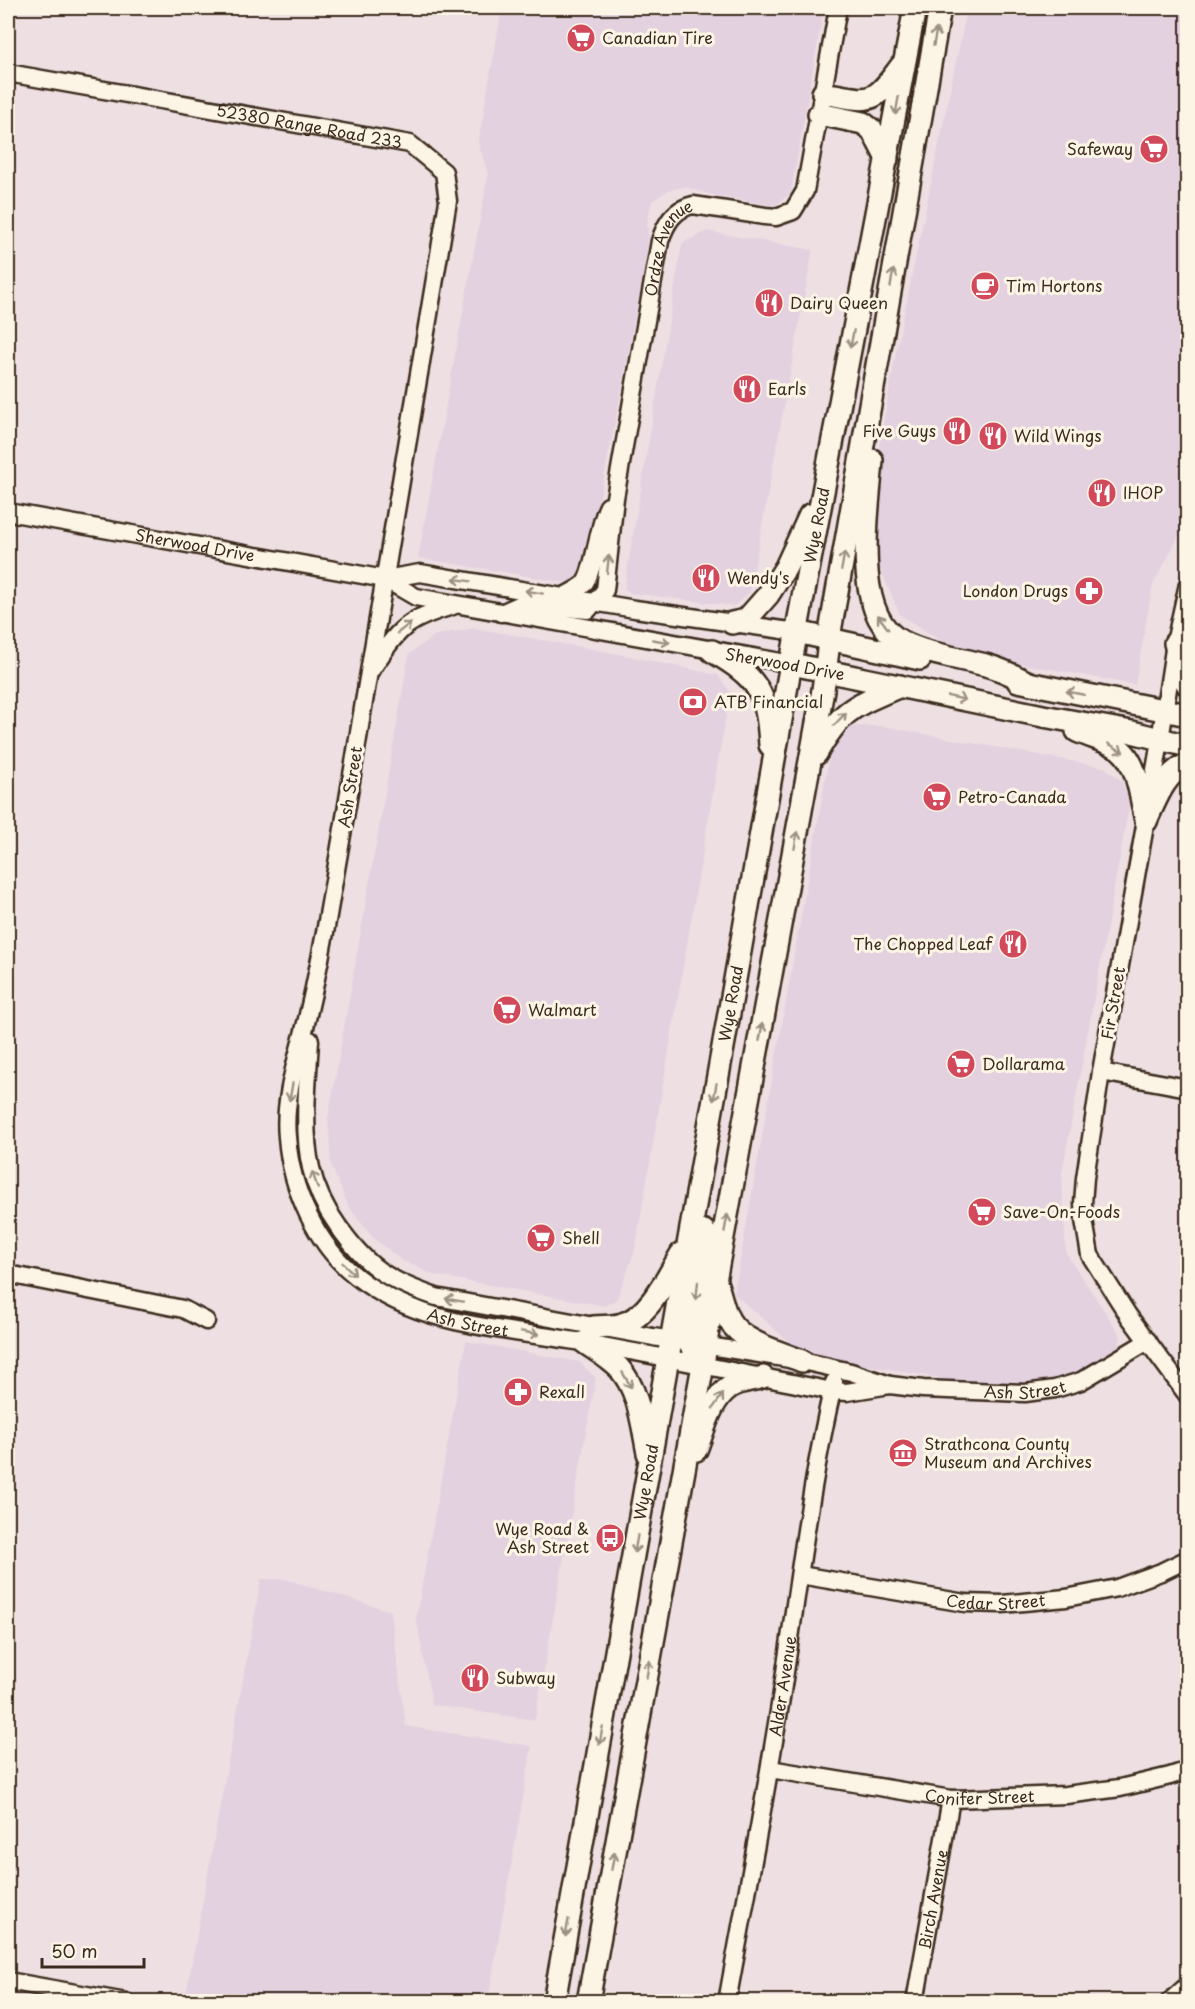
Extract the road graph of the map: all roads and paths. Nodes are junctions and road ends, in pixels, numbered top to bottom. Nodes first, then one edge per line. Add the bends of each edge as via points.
1 (838, 8) edge
2 (915, 8) edge
3 (940, 8) edge
4 (905, 59) junction
5 (8, 72) edge
6 (823, 93) junction
7 (819, 114) junction
8 (887, 159) junction
9 (879, 356) junction
10 (823, 487) junction
11 (615, 498) junction
12 (8, 513) edge
13 (385, 579) junction
14 (1188, 584) edge
15 (563, 597) junction
16 (597, 602) junction
17 (457, 605) junction
18 (501, 613) junction
19 (732, 623) junction
20 (797, 632) junction
21 (829, 639) junction
22 (1175, 644) junction
23 (712, 651) junction
24 (792, 664) junction
25 (826, 672) junction
26 (369, 675) junction
27 (1031, 684) junction
28 (1188, 685) edge
29 (900, 686) junction
30 (1164, 711) junction
31 (1188, 715) edge
32 (1043, 716) junction
33 (1160, 739) junction
34 (1188, 746) edge
35 (1188, 764) edge
36 (809, 768) junction
37 (772, 776) junction
38 (1146, 821) junction
39 (1101, 1072) junction
40 (1188, 1088) edge
41 (708, 1130) junction
42 (689, 1237) junction
43 (8, 1274) edge
44 (715, 1281) junction
45 (206, 1321) dead end
46 (589, 1334) junction
47 (1148, 1341) junction
48 (688, 1351) junction
49 (802, 1362) junction
50 (837, 1369) junction
51 (763, 1377) junction
52 (890, 1385) junction
53 (832, 1391) junction
54 (1188, 1396) edge
55 (651, 1466) junction
56 (679, 1493) junction
57 (1188, 1559) edge
58 (800, 1575) junction
59 (770, 1769) junction
60 (1188, 1770) edge
61 (951, 1799) junction
62 (8, 1981) edge
63 (1188, 1985) edge
64 (126, 2001) edge
65 (554, 2001) edge
66 (588, 2001) edge
67 (727, 2001) edge
68 (915, 2001) edge
69 (1169, 2001) edge

1 - 6 street, Ordze Avenue
2 - 4 main road, Wye Road
9 -> 3 main road, Wye Road
4 - 6 main road via 873,98
4 -> 8 main road, Wye Road
5 - 13 street, 52380 Range Road 233 via 410,144 444,171 448,201
6 - 7 street, Ordze Avenue
7 - 8 main road via 863,123 872,129
7 - 11 street, Ordze Avenue via 805,191 793,212 776,217 693,204 674,214 666,224
8 -> 10 main road, Wye Road
21 -> 9 main road, Wye Road
27 -> 9 main road via 991,667 902,641 876,611 866,563
10 - 19 main road via 775,585 746,620
10 - 20 main road, Wye Road
11 - 15 street via 602,519 584,584
16 -> 11 street, Ordze Avenue via 605,590
12 - 13 street, Sherwood Drive
15 -> 13 street, Sherwood Drive via 420,573
13 - 17 street, Sherwood Drive via 416,597
13 - 26 street, Ash Street
14 - 22 street, Fir Street
15 - 16 street, Sherwood Drive
16 - 18 street via 588,610 521,604
16 - 19 street, Sherwood Drive
17 - 18 street, Sherwood Drive
26 -> 17 street via 399,631 422,617
18 -> 23 street, Sherwood Drive
19 - 20 street, Sherwood Drive
20 - 21 main road, Sherwood Drive
20 - 24 main road, Wye Road
21 - 25 main road, Wye Road
21 - 27 main road, Sherwood Drive
22 - 28 main road
22 - 30 street, Fir Street
23 - 24 street, Sherwood Drive
23 - 37 main road via 738,666 762,696 769,726
24 - 25 main road, Sherwood Drive
24 - 37 main road, Wye Road
25 - 29 main road, Sherwood Drive
25 - 36 main road, Wye Road
26 - 46 street, Ash Street via 333,890 289,1096 286,1136 298,1190 309,1217 336,1256 357,1278 385,1295 451,1320
30 -> 27 main road, Sherwood Drive
29 -> 32 main road, Sherwood Drive
36 -> 29 main road via 842,715
30 - 31 main road, Sherwood Drive
30 - 33 street, Fir Street
32 - 33 main road, Sherwood Drive
32 -> 38 main road via 1124,752 1135,772
33 - 34 main road, Sherwood Drive
33 - 38 street, Fir Street
35 - 38 main road via 1170,775
44 -> 36 main road, Wye Road
37 -> 41 main road, Wye Road
38 - 39 street, Fir Street
39 - 40 street
39 - 47 street, Fir Street via 1085,1178 1084,1220 1090,1255
41 - 42 main road, Wye Road
41 -> 48 main road via 716,1149
42 - 46 main road via 663,1286 646,1308 622,1324
42 - 48 main road, Wye Road
43 - 45 street via 183,1309
44 - 48 main road, Wye Road
44 - 49 main road via 734,1326 751,1340
46 - 48 street, Ash Street
46 -> 55 main road via 627,1378 636,1399
47 - 52 street, Ash Street via 1081,1381 1055,1389 993,1393
47 - 54 street, Fir Street
48 - 49 street, Ash Street
48 - 51 street, Ash Street via 720,1370
48 - 55 main road, Wye Road
48 - 56 main road, Wye Road
49 - 50 street, Ash Street
50 - 52 street, Ash Street
50 - 53 street, Alder Avenue
51 - 53 street, Ash Street
56 -> 51 main road via 720,1397 732,1385
52 - 53 street, Ash Street
53 - 58 street, Alder Avenue
55 -> 65 main road, Wye Road
66 -> 56 main road, Wye Road
57 - 58 street, Cedar Street via 1117,1588 1002,1604 965,1603
58 - 59 street, Alder Avenue
59 - 61 street, Conifer Street
59 - 67 street, Alder Avenue
60 - 61 street, Conifer Street via 1120,1788 1066,1795
61 - 68 street, Birch Avenue
62 - 64 street
63 - 69 street

